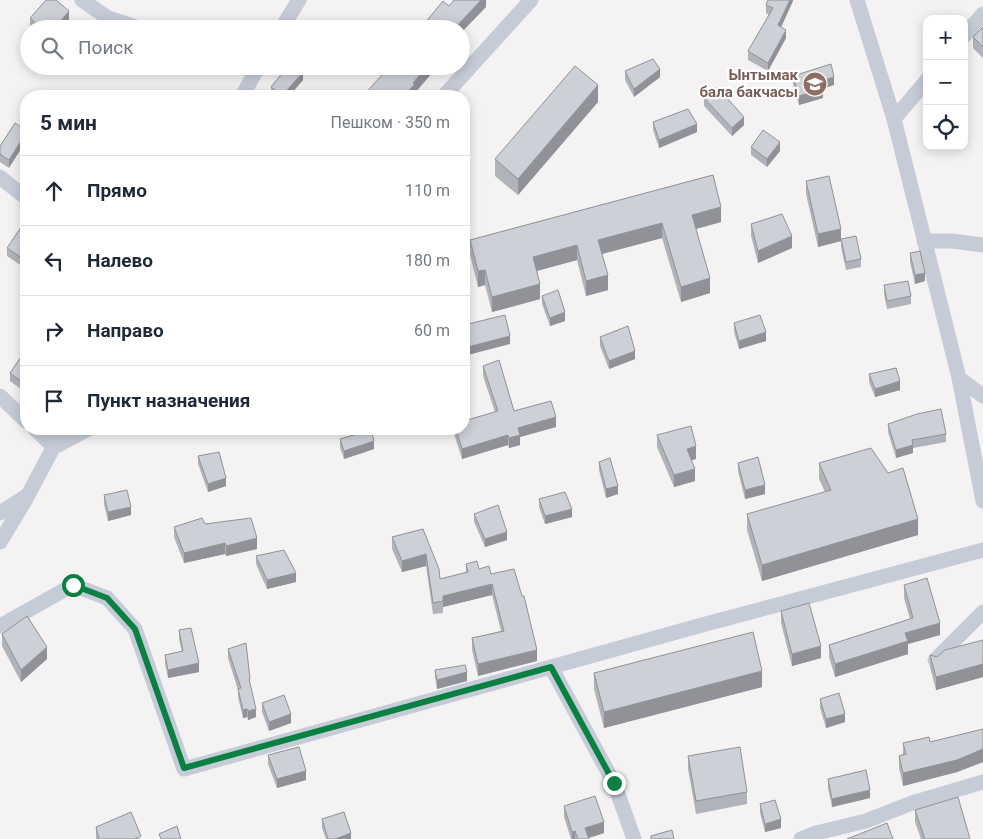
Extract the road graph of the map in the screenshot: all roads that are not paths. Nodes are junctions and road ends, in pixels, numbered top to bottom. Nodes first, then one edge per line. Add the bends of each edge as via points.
1 (82, 0) edge
2 (299, 0) edge
3 (531, 0) edge
4 (857, 0) edge
5 (983, 14) edge
6 (114, 20) edge
7 (287, 20) edge
8 (968, 31) edge
9 (470, 67) edge
10 (254, 75) edge
11 (463, 75) edge
12 (923, 85) edge
13 (245, 90) edge
14 (449, 90) edge
15 (894, 119) junction
16 (0, 177) edge
17 (20, 193) edge
18 (924, 241) junction
19 (983, 245) edge
20 (958, 378) junction
21 (0, 396) edge
22 (983, 396) edge
23 (20, 415) edge
24 (42, 435) edge
25 (60, 435) edge
26 (76, 435) edge
27 (54, 446) junction
28 (28, 495) junction
29 (983, 501) edge
30 (0, 513) edge
31 (0, 542) edge
32 (983, 550) edge
33 (983, 612) edge
34 (0, 626) edge
35 (935, 660) edge
36 (551, 667) junction
37 (983, 782) edge
38 (634, 839) edge
39 (801, 839) edge

1 - 6 street
2 - 7 street
3 - 9 street
4 - 15 street
5 - 8 street
10 - 13 street
11 - 14 street
12 - 15 street
15 - 18 street
16 - 17 street
18 - 19 street
18 - 20 street
20 - 22 street
20 - 29 street
21 - 23 street
24 - 27 street
25 - 27 street
26 - 27 street
27 - 28 street
28 - 30 street
28 - 31 street
32 - 36 street
33 - 35 street
34 - 36 street via 73,585 107,598 135,629 184,768
36 - 38 street via 614,783
37 - 39 street

